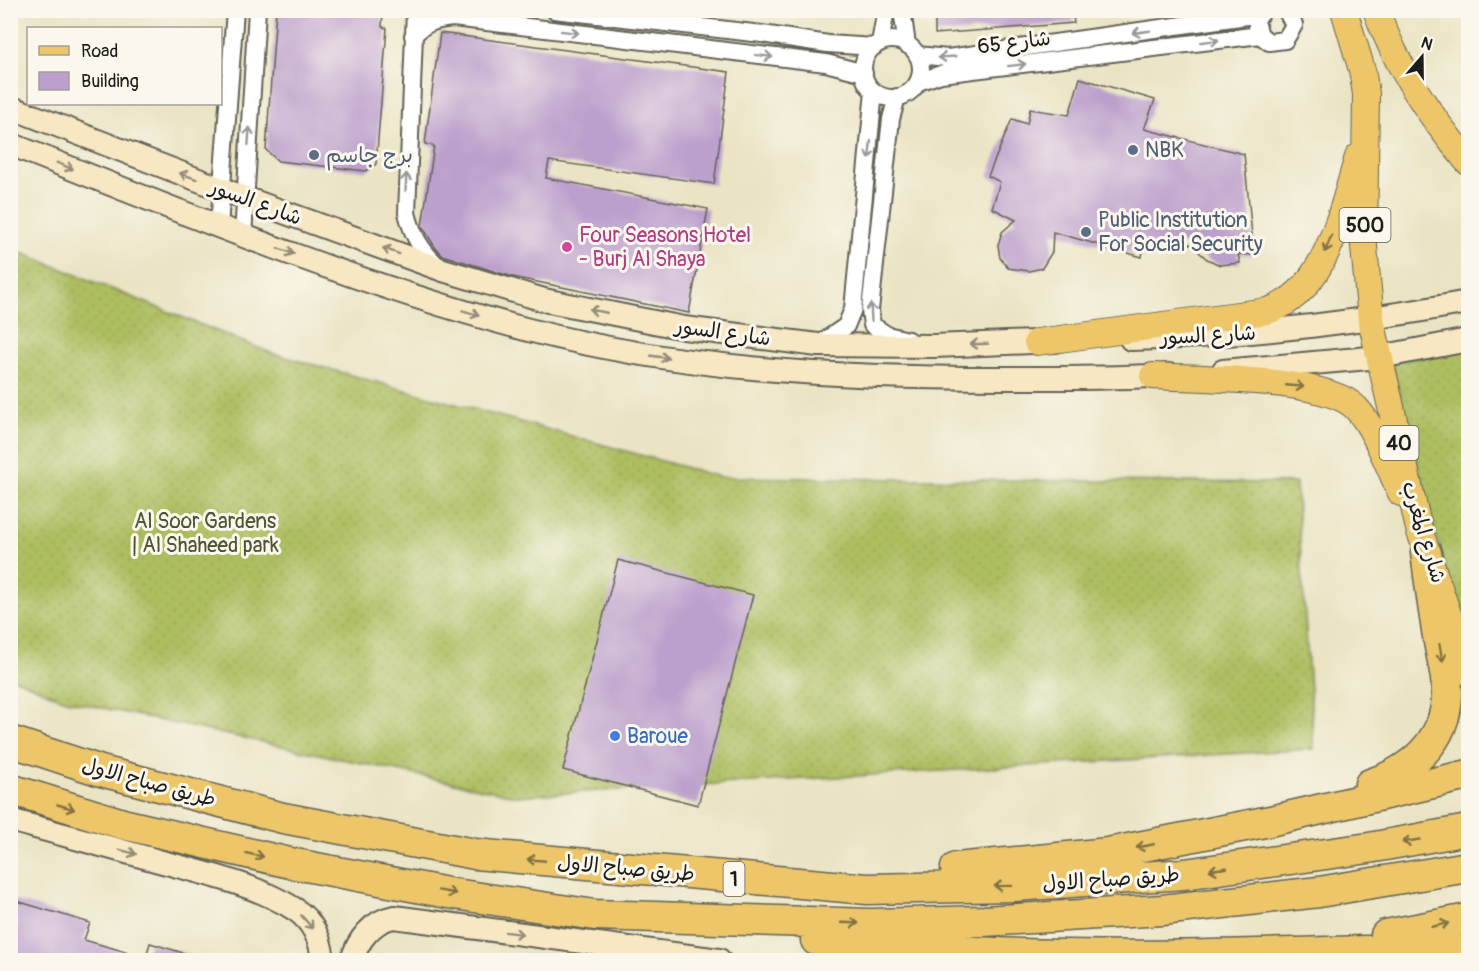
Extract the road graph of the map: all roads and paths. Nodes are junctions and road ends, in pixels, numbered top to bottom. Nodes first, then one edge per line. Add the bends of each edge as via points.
1 (235, 10) edge
2 (256, 10) edge
3 (415, 10) edge
4 (554, 10) edge
5 (886, 10) edge
6 (902, 10) edge
7 (1286, 10) edge
8 (1344, 10) edge
9 (1376, 10) edge
10 (1263, 12) edge
11 (1260, 35) junction
12 (413, 36) junction
13 (877, 45) junction
14 (912, 50) junction
15 (864, 73) junction
16 (918, 81) junction
17 (874, 91) junction
18 (897, 97) junction
19 (10, 107) edge
20 (1367, 128) junction
21 (10, 144) edge
22 (1468, 162) edge
23 (221, 189) junction
24 (245, 198) junction
25 (219, 227) junction
26 (243, 236) junction
27 (443, 270) junction
28 (1468, 302) edge
29 (1371, 320) junction
30 (1468, 340) edge
31 (1037, 342) junction
32 (818, 345) junction
33 (934, 346) junction
34 (1380, 357) junction
35 (1153, 376) junction
36 (1423, 541) junction
37 (1468, 672) edge
38 (10, 741) edge
39 (1468, 775) edge
40 (10, 789) edge
41 (10, 820) edge
42 (1270, 821) junction
43 (1468, 830) edge
44 (1468, 867) edge
45 (733, 879) junction
46 (595, 915) junction
47 (1468, 919) edge
48 (1468, 953) edge
49 (1237, 956) junction
50 (1185, 958) edge
51 (323, 960) edge
52 (352, 960) edge
53 (719, 960) edge

1 - 23 street
24 -> 2 street
3 - 12 street
4 - 13 street via 828,44
5 - 13 street
6 - 14 street
7 - 11 street, شارع 65 via 1294,25 1286,40 1269,42
8 - 20 main road, 500 via 1365,82
9 - 22 main road via 1407,78 1433,120
10 - 11 street via 1257,24
10 -> 14 street, شارع 65 via 948,58
16 -> 11 street, شارع 65 via 940,74
12 -> 15 street via 434,20 453,18 826,63
27 -> 12 street via 421,251 407,213
13 - 14 street via 894,40
13 - 15 street via 865,58
14 - 16 street via 920,64
15 - 17 street
16 - 18 street via 909,92
17 - 18 street via 881,96
17 -> 32 street via 853,309 846,326
33 -> 18 street via 887,334 872,325 870,310 891,119
23 -> 19 main road, شارع السور
20 - 29 main road, 500 via 1364,247
20 -> 31 main road via 1317,269 1305,288 1286,304 1267,310
21 -> 25 main road, شارع السور
23 - 24 main road, شارع السور
23 - 25 street
24 - 26 street
27 -> 24 main road, شارع السور
25 - 26 main road, شارع السور
26 -> 35 main road, شارع السور via 527,330 658,357 777,370 932,378
32 -> 27 main road, شارع السور via 684,328 602,312 544,300
28 - 29 main road, شارع السور
29 - 31 main road, شارع السور via 1247,334
29 - 34 main road, شارع المغرب / 40
30 - 34 main road, شارع السور
31 -> 33 main road, شارع السور
32 - 33 main road, شارع السور
34 - 35 main road, شارع السور
34 - 36 main road, شارع المغرب / 40
35 -> 36 main road via 1302,387 1340,396 1361,414
36 - 37 main road, شارع المغرب / 40
36 -> 42 highway via 1447,696 1443,719 1433,740 1419,758 1385,779 1303,805
45 -> 38 highway, طريق صباح الاول / 1 via 475,854 282,818 101,771
39 - 42 highway
40 -> 46 highway, طريق صباح الاول / 1 via 123,824 279,860 448,893
41 -> 51 main road via 226,879 284,903 315,930
42 -> 45 highway via 1097,855 992,866
43 -> 45 highway, طريق صباح الاول / 1 via 1184,874 1015,886 867,889
46 -> 44 highway, طريق صباح الاول / 1 via 871,924 984,921 1162,910 1319,892
46 - 50 highway via 866,945 1032,955
49 -> 47 highway via 1404,933
48 - 49 highway via 1446,948
49 - 50 highway
52 -> 53 main road via 367,932 394,917

